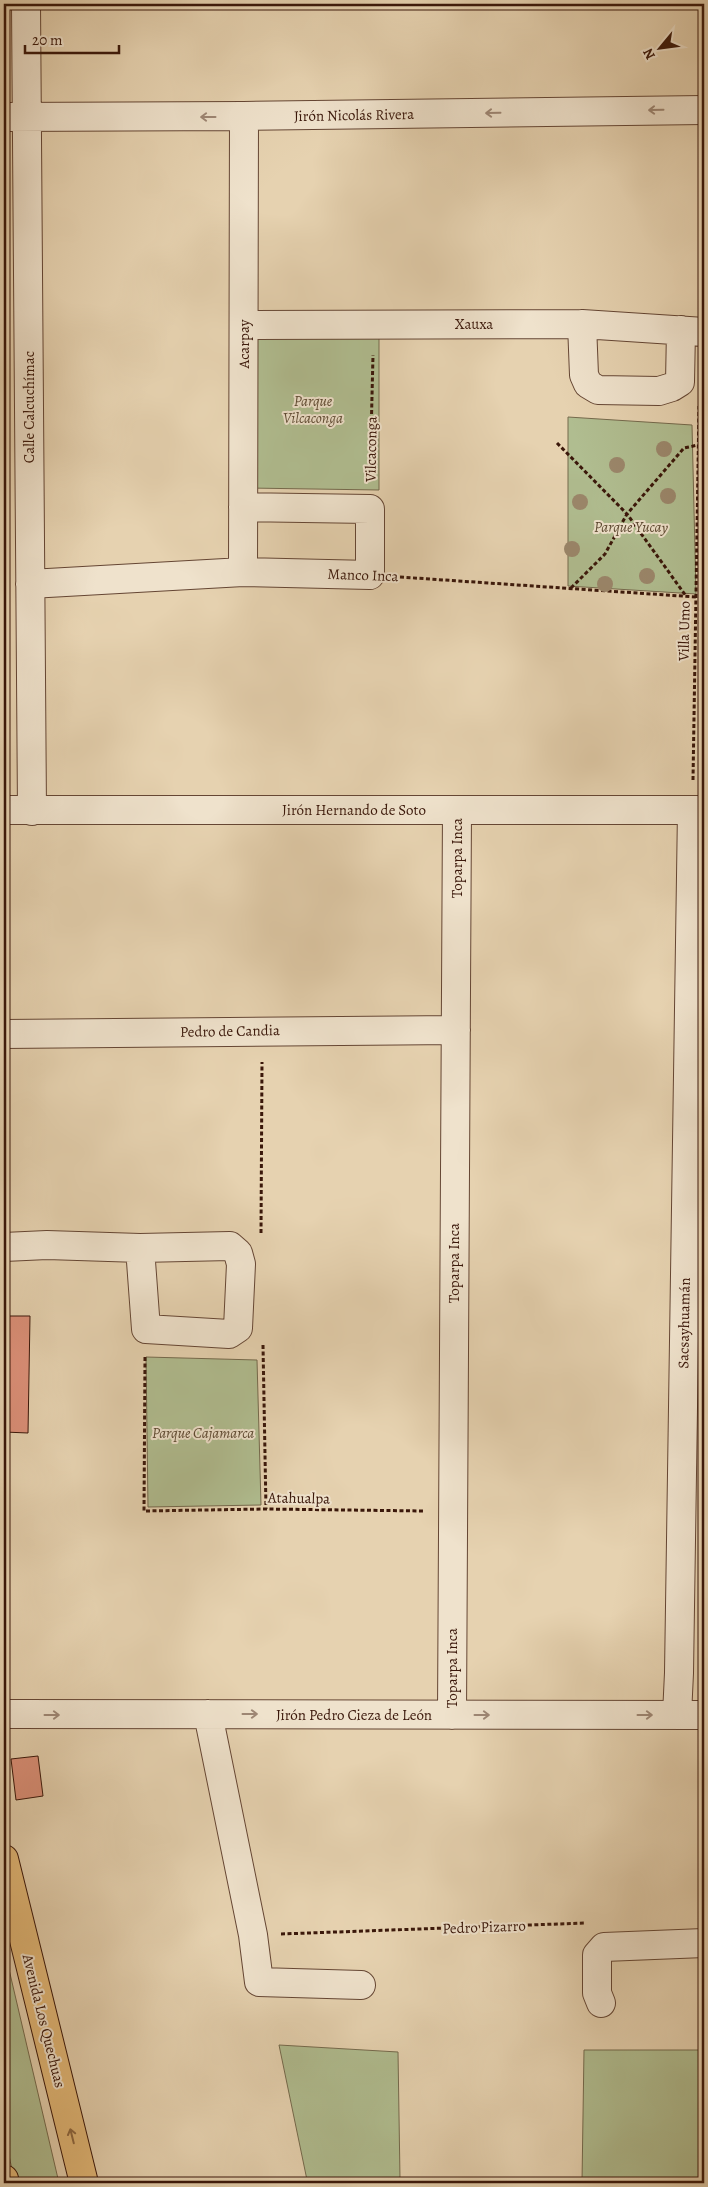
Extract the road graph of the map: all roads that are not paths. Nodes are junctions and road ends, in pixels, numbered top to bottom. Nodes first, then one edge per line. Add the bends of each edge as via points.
1 (26, 4) edge
2 (704, 110) edge
3 (244, 116) junction
4 (15, 117) edge
5 (582, 324) junction
6 (244, 325) junction
7 (692, 331) edge
8 (243, 507) junction
9 (243, 572) junction
10 (30, 584) junction
11 (4, 810) edge
12 (457, 810) junction
13 (698, 810) edge
14 (32, 811) junction
15 (456, 1030) junction
16 (4, 1034) edge
17 (4, 1247) edge
18 (140, 1248) junction
19 (4, 1714) edge
20 (208, 1714) junction
21 (452, 1715) junction
22 (676, 1715) junction
23 (704, 1715) edge
24 (4, 1860) edge
25 (704, 1943) edge
26 (361, 1985) dead end
27 (601, 2003) dead end
28 (4, 2179) edge
29 (83, 2181) edge
30 (5, 2183) edge

1 - 4 street, Calle Calcuchímac
2 -> 3 street, Jirón Nicolás Rivera
3 -> 4 street, Jirón Nicolás Rivera
3 - 6 street, Acarpay
4 - 10 street, Calle Calcuchímac
5 - 6 street, Xauxa
5 - 7 street, Xauxa
5 - 7 street via 584,375 588,384 598,390 659,391 680,382
6 - 8 street, Acarpay
8 - 9 street, Acarpay
8 - 9 street, Manco Inca via 370,509 370,575
9 - 10 street, Manco Inca
10 - 14 street, Calle Calcuchímac
11 - 14 street, Jirón Hernando de Soto
12 - 13 street, Jirón Hernando de Soto
12 - 14 street, Jirón Hernando de Soto
12 - 15 street, Toparpa Inca
13 - 22 street, Sacsayhuamán
15 - 16 street, Pedro de Candia
15 - 21 street, Toparpa Inca
17 - 18 street
18 - 18 street via 230,1246 238,1253 241,1264 238,1328 229,1334 146,1329
19 -> 20 street, Jirón Pedro Cieza de León
20 -> 21 street, Jirón Pedro Cieza de León
20 - 26 street via 253,1934 259,1982
21 -> 22 street, Jirón Pedro Cieza de León
22 - 23 street, Jirón Pedro Cieza de León
29 -> 24 main road, Avenida Los Quechuas
25 - 27 street via 604,1947 597,1955 596,1994
28 - 30 main road

